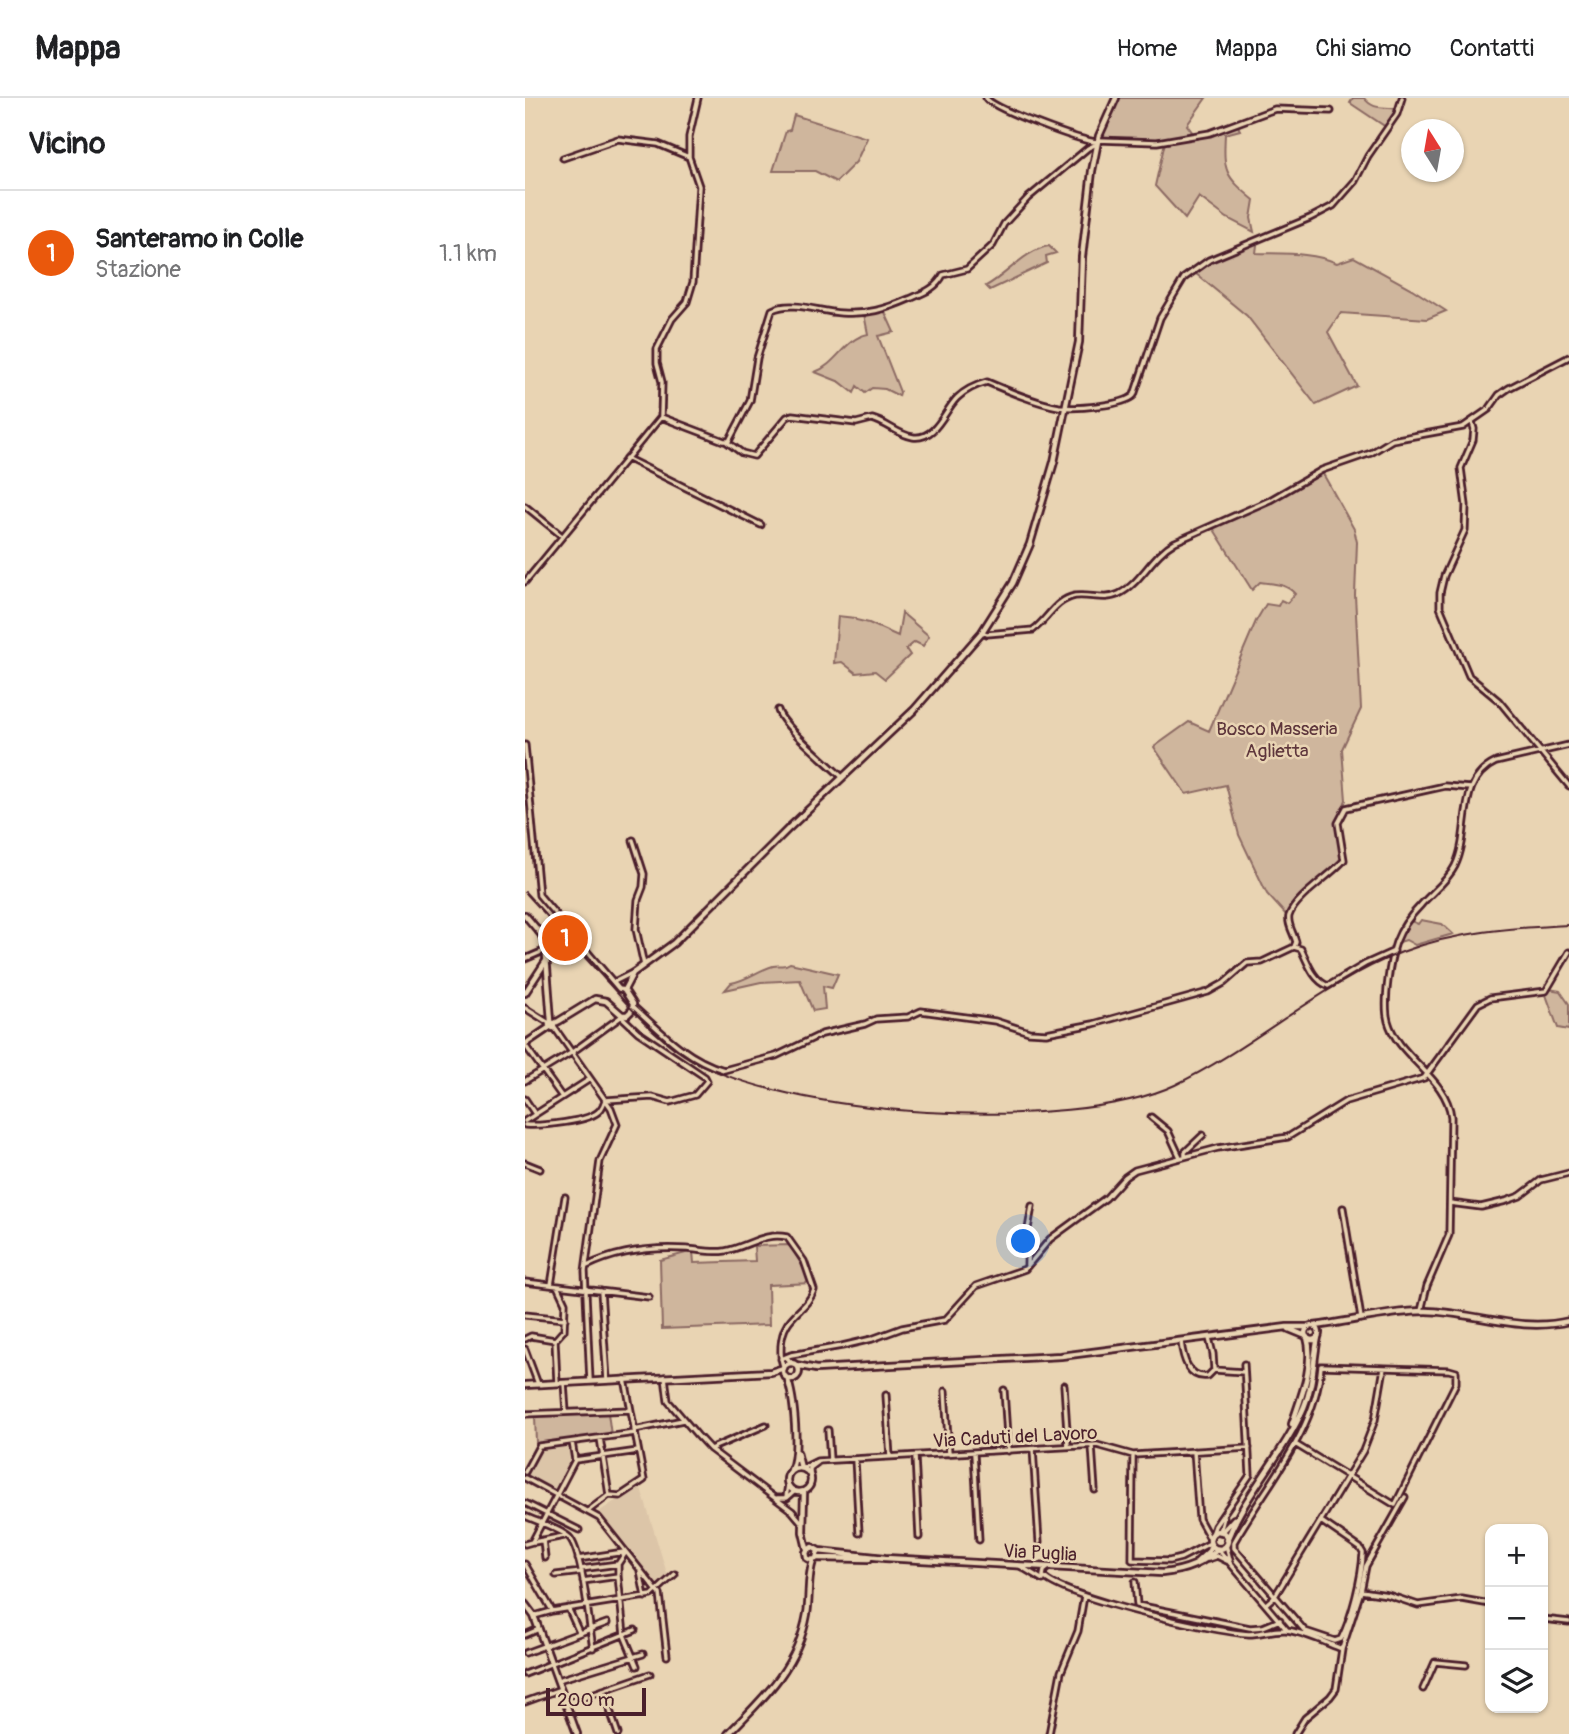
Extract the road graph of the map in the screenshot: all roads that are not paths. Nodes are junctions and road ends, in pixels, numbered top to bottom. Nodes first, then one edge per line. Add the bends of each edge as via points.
1 (698, 98) edge
2 (986, 98) edge
3 (1116, 98) edge
4 (1402, 98) edge
5 (1331, 111) dead end
6 (1097, 142) junction
7 (689, 157) junction
8 (563, 158) dead end
9 (1569, 357) edge
10 (1064, 407) junction
11 (661, 417) junction
12 (1472, 422) junction
13 (727, 442) junction
14 (626, 458) junction
15 (525, 506) edge
16 (761, 525) dead end
17 (562, 537) junction
18 (525, 582) edge
19 (982, 632) junction
20 (778, 709) dead end
21 (525, 745) edge
22 (1569, 745) edge
23 (1541, 752) junction
24 (842, 777) junction
25 (1569, 786) edge
26 (1471, 788) junction
27 (633, 840) dead end
28 (525, 915) edge
29 (553, 944) dead end
30 (1294, 947) junction
31 (546, 950) junction
32 (1394, 951) junction
33 (1569, 952) edge
34 (525, 959) edge
35 (546, 961) junction
36 (644, 965) junction
37 (633, 972) junction
38 (614, 982) junction
39 (624, 990) junction
40 (525, 993) edge
41 (634, 1007) junction
42 (525, 1009) edge
43 (622, 1016) junction
44 (552, 1024) junction
45 (525, 1044) edge
46 (571, 1053) junction
47 (543, 1070) junction
48 (1427, 1075) junction
49 (590, 1079) junction
50 (525, 1081) edge
51 (562, 1097) junction
52 (525, 1099) edge
53 (605, 1100) junction
54 (535, 1114) junction
55 (1151, 1116) dead end
56 (525, 1123) edge
57 (1203, 1136) dead end
58 (1183, 1156) junction
59 (525, 1163) edge
60 (540, 1169) dead end
61 (1569, 1173) edge
62 (565, 1197) dead end
63 (1450, 1203) junction
64 (1032, 1206) dead end
65 (1343, 1208) dead end
66 (586, 1266) junction
67 (1027, 1267) junction
68 (525, 1282) edge
69 (551, 1285) junction
70 (557, 1286) junction
71 (585, 1289) junction
72 (601, 1292) junction
73 (649, 1297) dead end
74 (1421, 1311) junction
75 (525, 1315) edge
76 (565, 1319) junction
77 (1360, 1319) junction
78 (1569, 1321) edge
79 (1311, 1326) junction
80 (1271, 1330) junction
81 (1319, 1336) junction
82 (1307, 1337) junction
83 (1209, 1338) junction
84 (525, 1339) edge
85 (555, 1340) junction
86 (1181, 1342) junction
87 (525, 1349) edge
88 (783, 1362) junction
89 (794, 1364) junction
90 (1244, 1364) dead end
91 (1384, 1368) junction
92 (816, 1369) junction
93 (1214, 1370) junction
94 (771, 1371) junction
95 (1244, 1372) junction
96 (665, 1377) junction
97 (797, 1377) junction
98 (786, 1378) junction
99 (607, 1380) junction
100 (625, 1380) junction
101 (590, 1381) junction
102 (564, 1382) junction
103 (557, 1383) junction
104 (538, 1384) junction
105 (525, 1385) edge
106 (1064, 1385) dead end
107 (1004, 1390) dead end
108 (945, 1391) dead end
109 (792, 1395) junction
110 (886, 1395) dead end
111 (631, 1410) junction
112 (566, 1412) junction
113 (525, 1414) edge
114 (683, 1420) junction
115 (765, 1425) dead end
116 (828, 1430) dead end
117 (634, 1431) junction
118 (1290, 1431) junction
119 (600, 1438) junction
120 (795, 1439) junction
121 (572, 1441) junction
122 (1295, 1444) junction
123 (1092, 1446) junction
124 (1068, 1447) junction
125 (1249, 1448) junction
126 (710, 1449) junction
127 (1033, 1449) junction
128 (638, 1451) junction
129 (1008, 1451) junction
130 (1194, 1451) junction
131 (974, 1453) junction
132 (949, 1454) junction
133 (525, 1455) edge
134 (797, 1455) junction
135 (1133, 1455) junction
136 (603, 1456) junction
137 (915, 1456) junction
138 (532, 1457) junction
139 (890, 1457) junction
140 (575, 1460) junction
141 (830, 1460) junction
142 (855, 1460) junction
143 (817, 1461) junction
144 (823, 1461) junction
145 (802, 1468) junction
146 (791, 1470) junction
147 (525, 1472) edge
148 (810, 1474) junction
149 (1349, 1477) junction
150 (525, 1478) edge
151 (788, 1485) junction
152 (1095, 1490) dead end
153 (804, 1491) junction
154 (796, 1492) junction
155 (557, 1495) junction
156 (609, 1496) junction
157 (775, 1497) junction
158 (1405, 1497) dead end
159 (785, 1498) junction
160 (525, 1503) edge
161 (1241, 1510) junction
162 (588, 1511) junction
163 (802, 1511) junction
164 (547, 1514) junction
165 (525, 1516) edge
166 (1321, 1521) junction
167 (542, 1524) junction
168 (803, 1525) junction
169 (579, 1530) dead end
170 (859, 1533) dead end
171 (566, 1535) junction
172 (919, 1537) dead end
173 (1213, 1537) junction
174 (979, 1539) dead end
175 (543, 1540) junction
176 (532, 1542) junction
177 (1039, 1542) dead end
178 (1227, 1543) junction
179 (525, 1544) edge
180 (816, 1549) junction
181 (1218, 1549) junction
182 (807, 1550) junction
183 (626, 1552) junction
184 (1363, 1556) junction
185 (545, 1558) dead end
186 (807, 1558) junction
187 (885, 1558) junction
188 (1369, 1558) junction
189 (577, 1559) junction
190 (815, 1559) junction
191 (1206, 1560) junction
192 (525, 1564) edge
193 (618, 1564) junction
194 (1233, 1565) junction
195 (1019, 1566) junction
196 (1192, 1566) junction
197 (1049, 1567) junction
198 (639, 1569) junction
199 (581, 1570) junction
200 (675, 1574) dead end
201 (556, 1575) dead end
202 (618, 1576) junction
203 (583, 1581) junction
204 (1135, 1582) dead end
205 (809, 1585) junction
206 (1058, 1586) junction
207 (657, 1591) junction
208 (1361, 1591) junction
209 (1084, 1596) junction
210 (1275, 1596) junction
211 (645, 1597) junction
212 (622, 1601) junction
213 (1485, 1603) edge
214 (525, 1604) edge
215 (1266, 1604) junction
216 (586, 1606) junction
217 (568, 1608) junction
218 (527, 1611) edge
219 (552, 1611) junction
220 (534, 1616) junction
221 (1280, 1620) junction
222 (1548, 1620) edge
223 (1569, 1622) edge
224 (607, 1623) dead end
225 (539, 1629) junction
226 (590, 1629) junction
227 (635, 1630) dead end
228 (1287, 1630) junction
229 (579, 1632) junction
230 (525, 1635) edge
231 (624, 1635) junction
232 (545, 1645) junction
233 (593, 1648) junction
234 (1342, 1649) junction
235 (525, 1653) edge
236 (643, 1654) dead end
237 (667, 1656) dead end
238 (634, 1658) junction
239 (552, 1664) junction
240 (1466, 1665) dead end
241 (637, 1666) dead end
242 (525, 1674) edge
243 (650, 1674) dead end
244 (558, 1680) junction
245 (561, 1689) junction
246 (1423, 1689) dead end
247 (603, 1690) junction
248 (525, 1701) edge
249 (566, 1703) junction
250 (528, 1709) dead end
251 (577, 1734) edge
252 (618, 1734) edge
253 (729, 1734) edge
254 (1049, 1734) edge
255 (1295, 1734) edge

1 - 7 street
2 - 6 street via 993,106 1050,129
3 - 6 main road
4 - 10 street via 1397,114 1355,181 1333,206 1209,260 1184,278 1160,318 1132,397 1109,404
5 - 6 street via 1275,109 1210,133 1157,142
6 - 10 main road via 1082,257 1079,342
6 - 13 street via 1028,198 1001,228 993,245 967,270 943,275 934,288 874,312 791,306 773,309 757,358 750,401
7 - 8 street via 658,144 618,139
7 - 11 street via 699,186 693,282 687,302 657,349
9 - 12 street via 1503,391
10 - 13 street via 987,382 962,393 936,428 919,437 872,419 856,423 792,415 754,456
10 - 19 main road via 1051,476 1025,558
11 - 13 street
11 - 14 street
12 - 19 street via 1458,429 1395,439 1371,453 1319,471 1270,500 1170,544 1117,595 1070,598 1033,630
12 - 23 street via 1473,440 1461,468 1467,505 1465,534 1447,569 1439,605 1469,676 1496,697
14 - 16 street
14 - 17 street
15 - 17 street
17 - 18 street
19 - 24 main road via 914,710
20 - 24 street via 796,734
21 - 38 street via 539,895
22 - 23 street
23 - 25 street
23 - 26 street via 1490,765 1475,777
24 - 36 main road via 688,930
26 - 30 street via 1411,791 1346,808 1338,823 1344,860 1291,912
26 - 32 street via 1455,867 1414,913
27 - 36 street via 644,874 636,929
28 - 31 main road via 543,937
29 - 35 street via 557,955
30 - 32 street via 1301,949 1311,970 1328,986
30 - 41 street via 1262,962 1247,963 1208,992 1093,1024 1041,1033 995,1021 921,1011 830,1031 776,1056 727,1070 684,1049
31 - 34 street
31 - 35 main road
32 - 48 street via 1386,1004 1388,1022
33 - 48 street via 1546,991 1490,998 1478,1004
35 - 40 main road
35 - 44 main road
36 - 37 main road
37 - 38 street
37 - 39 main road
38 - 39 street
39 - 41 main road
41 - 43 main road
42 - 44 street
43 - 44 main road via 598,998
43 - 46 street
43 - 53 street via 707,1081 692,1097 670,1102 652,1097
44 - 45 main road
44 - 46 street
45 - 47 street
46 - 47 street
46 - 49 street
47 - 50 street
47 - 51 street
48 - 58 street via 1346,1101 1290,1136
48 - 63 street via 1443,1093 1451,1113
49 - 51 street
49 - 53 street
51 - 54 street
52 - 54 street
53 - 56 street via 592,1115 554,1125
53 - 66 street via 617,1124 599,1165
54 - 56 street
55 - 58 street via 1168,1131
57 - 58 street
58 - 67 street via 1129,1174 1106,1198 1049,1238
59 - 60 street
61 - 63 street via 1541,1180 1506,1201 1481,1207
62 - 69 street
63 - 74 street via 1447,1242
64 - 67 street
65 - 77 street
66 - 71 street
66 - 88 street via 635,1251 723,1251 768,1235 786,1237 804,1261 814,1290 788,1321 782,1337
67 - 88 street via 979,1284 942,1321 908,1326
68 - 69 street
69 - 70 street
70 - 71 street
70 - 76 street via 565,1303
71 - 72 street
71 - 101 street
72 - 73 street
72 - 99 street
74 - 77 main road
74 - 78 main road via 1529,1326
75 - 76 street
76 - 85 street via 564,1330
77 - 79 main road
77 - 81 main road via 1331,1324
79 - 80 main road
79 - 81 main road
79 - 82 main road via 1305,1332
80 - 82 main road via 1292,1329
80 - 83 main road
81 - 82 main road
81 - 118 main road via 1308,1394
82 - 118 main road via 1307,1373
83 - 86 main road
83 - 93 street
84 - 85 street
85 - 103 street
86 - 92 main road via 1061,1356
86 - 93 street via 1188,1368 1202,1377
87 - 104 street
88 - 89 main road
88 - 94 main road
88 - 98 main road
89 - 92 main road
89 - 97 main road via 800,1370
90 - 95 street
91 - 122 street via 1321,1366 1312,1411
91 - 149 street via 1375,1420
91 - 149 street via 1449,1370 1456,1372 1457,1379 1395,1505
92 - 97 main road
93 - 95 street
94 - 96 main road
94 - 98 main road
95 - 125 street
96 - 100 main road
96 - 114 street via 668,1401
97 - 98 main road
97 - 109 main road
98 - 109 main road
99 - 100 main road
99 - 101 main road
100 - 111 street
101 - 102 main road
102 - 103 main road
102 - 112 street
103 - 104 main road
104 - 105 main road
106 - 124 street
107 - 129 street
108 - 132 street
109 - 120 main road
110 - 139 street
111 - 112 street
111 - 117 street
112 - 113 street
114 - 117 street
114 - 126 street
115 - 126 street
116 - 141 street
117 - 119 street
117 - 128 street
118 - 161 main road
119 - 121 street
119 - 136 street
120 - 134 main road
120 - 146 main road
121 - 138 street via 539,1446
121 - 140 street
122 - 149 street
122 - 210 street via 1234,1545
123 - 124 street, Via Caduti del Lavoro
123 - 135 street, Via Caduti del Lavoro
123 - 152 street
124 - 127 street, Via Caduti del Lavoro
125 - 130 street, Via Caduti del Lavoro
125 - 173 street via 1250,1475
126 - 157 street
127 - 129 street, Via Caduti del Lavoro
127 - 177 street
128 - 136 street
128 - 156 street via 644,1480 620,1496
129 - 131 street, Via Caduti del Lavoro
130 - 135 street, Via Caduti del Lavoro
130 - 173 street via 1199,1519
131 - 132 street, Via Caduti del Lavoro
131 - 174 street
132 - 137 street, Via Caduti del Lavoro
133 - 138 street
134 - 143 street
134 - 145 main road
135 - 173 street via 1132,1560 1181,1558
136 - 140 street
136 - 156 street
137 - 139 street, Via Caduti del Lavoro
137 - 172 street
138 - 147 street
139 - 142 street, Via Caduti del Lavoro
140 - 155 street
141 - 142 street, Via Caduti del Lavoro
141 - 144 street, Via Caduti del Lavoro
142 - 170 street
143 - 144 street, Via Caduti del Lavoro
143 - 145 street
144 - 148 street via 814,1465
145 - 146 main road
145 - 148 main road
146 - 151 main road
148 - 153 main road via 810,1485
149 - 166 street
150 - 155 street
151 - 154 main road
151 - 159 street
153 - 154 main road
153 - 163 main road
154 - 159 street
154 - 163 main road
155 - 162 street
155 - 164 street
156 - 162 street
157 - 159 street
157 - 168 street
158 - 188 street
160 - 164 street
161 - 173 main road
161 - 178 main road
162 - 183 street
163 - 168 main road
164 - 167 street
164 - 169 street
165 - 167 street
166 - 184 street via 1360,1548
166 - 210 street
167 - 171 street
167 - 176 street
168 - 180 main road
168 - 182 main road
171 - 175 street
171 - 189 street
173 - 178 main road
173 - 181 main road
173 - 196 main road via 1208,1553
175 - 176 street
175 - 185 street
176 - 179 street
178 - 181 main road, Via Puglia
178 - 194 street
180 - 182 main road
180 - 187 main road, Via Puglia
180 - 190 main road
181 - 191 main road, Via Puglia
181 - 194 street
182 - 186 main road
183 - 189 street
183 - 193 street
183 - 198 street
184 - 188 street
184 - 210 street via 1338,1640 1305,1631
186 - 190 main road, Via Puglia
186 - 205 main road
187 - 190 main road, Via Puglia
187 - 195 main road, Via Puglia
188 - 208 street
189 - 199 street
190 - 205 main road
191 - 194 street via 1217,1556
191 - 196 main road, Via Puglia
192 - 219 street
193 - 199 street
193 - 202 street
194 - 215 street
195 - 197 main road, Via Puglia
195 - 206 street
196 - 197 main road, Via Puglia via 1162,1573
197 - 206 street via 1044,1578
198 - 207 street
198 - 211 street
199 - 201 street
199 - 203 street
200 - 207 street
202 - 203 street
202 - 212 street
203 - 216 street
204 - 221 street via 1137,1605 1250,1628
205 - 253 main road via 805,1625 791,1664
206 - 209 street
207 - 211 street
207 - 237 street
208 - 213 street via 1418,1605 1462,1599
208 - 234 street
209 - 228 street via 1233,1632
209 - 254 street
210 - 215 street
211 - 212 street
212 - 216 street
212 - 231 street
214 - 218 main road
215 - 221 street
216 - 217 street
216 - 226 street
217 - 219 street
217 - 229 street
218 - 220 main road
219 - 220 street
220 - 225 main road
221 - 228 street
222 - 223 street
224 - 226 street
225 - 230 street
225 - 232 main road
226 - 229 street
226 - 233 street
227 - 231 street
228 - 234 street
229 - 232 street
231 - 233 street
231 - 238 street
232 - 235 street
232 - 239 main road
233 - 239 street
234 - 255 street via 1335,1692 1309,1714
236 - 238 street
238 - 241 street
238 - 244 street
239 - 242 street
239 - 244 main road
240 - 246 street via 1435,1661
243 - 247 street
244 - 245 main road
245 - 248 street
245 - 249 main road
247 - 249 street
247 - 252 street
248 - 250 street
249 - 251 main road

